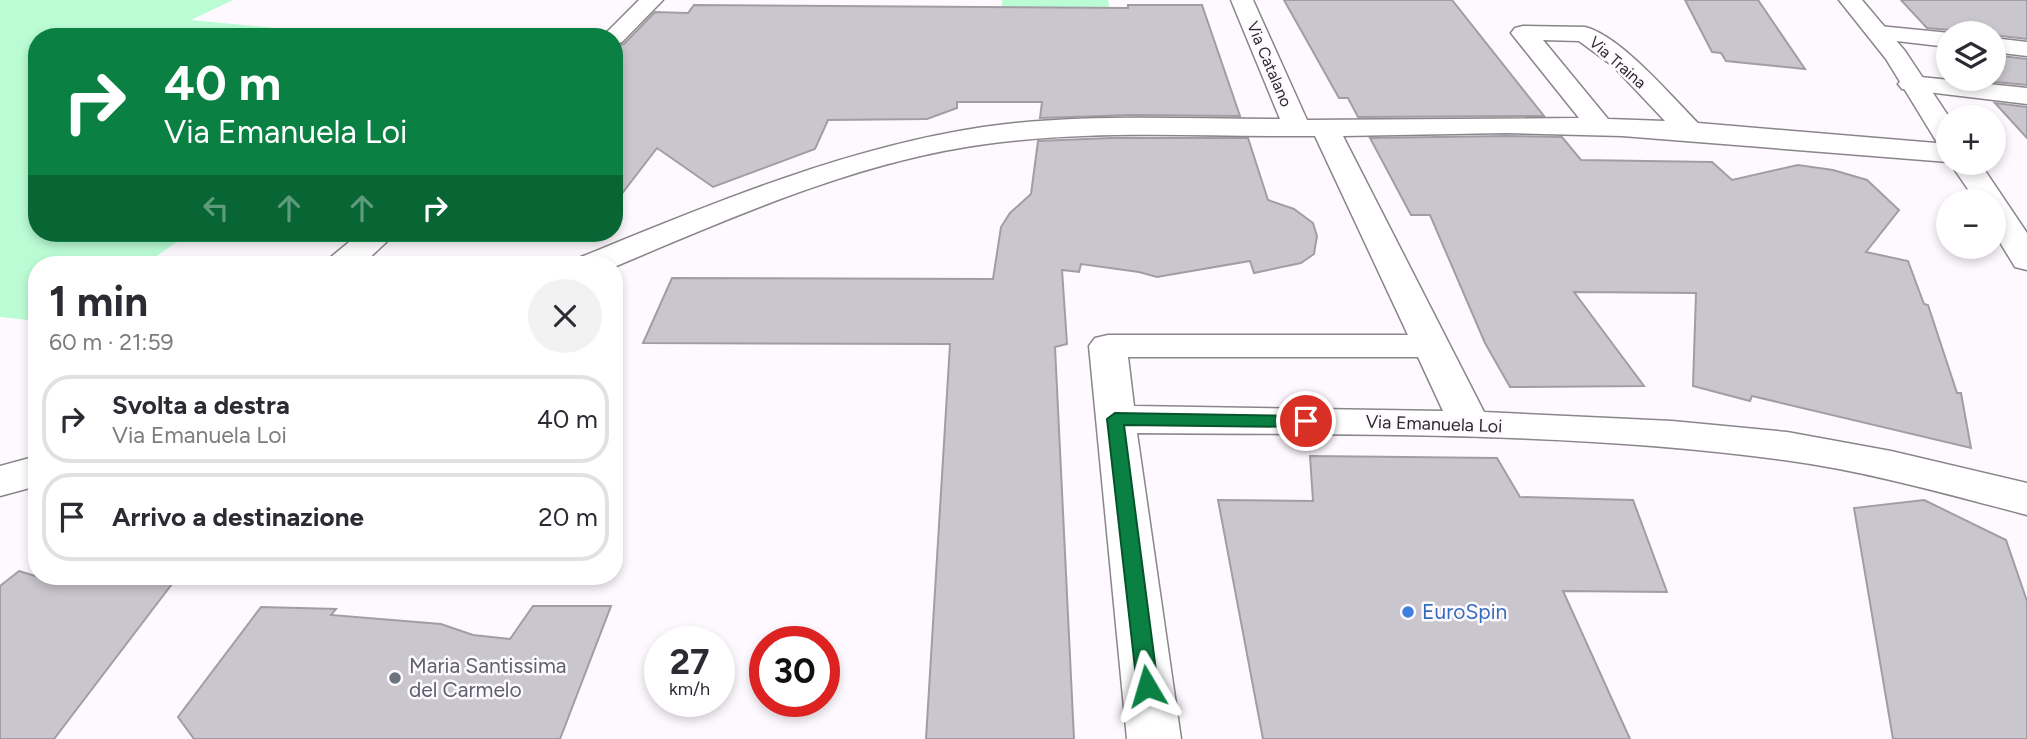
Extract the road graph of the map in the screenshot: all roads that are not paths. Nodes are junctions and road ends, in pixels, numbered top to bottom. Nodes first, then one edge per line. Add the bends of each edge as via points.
1 (652, 0) edge
2 (1242, 0) edge
3 (1850, 0) edge
4 (623, 28) edge
5 (1879, 33) junction
6 (1936, 39) edge
7 (2006, 47) edge
8 (2027, 49) edge
9 (1912, 84) junction
10 (2027, 96) edge
11 (1936, 120) edge
12 (1600, 127) junction
13 (1311, 128) junction
14 (1691, 132) junction
15 (1936, 152) edge
16 (2006, 226) edge
17 (369, 242) edge
18 (353, 256) edge
19 (612, 256) edge
20 (2027, 260) edge
21 (1431, 346) junction
22 (1115, 419) junction
23 (1469, 424) junction
24 (28, 473) edge
25 (0, 481) edge
26 (2027, 499) edge
27 (1154, 739) edge

1 - 4 street
2 - 13 street, Via Catalano
3 - 5 street
5 - 6 street
5 - 9 street
7 - 8 street
9 - 10 street
9 - 11 street
12 - 13 street
12 - 14 street
12 - 14 street, Via Traina via 1523,33 1593,38
13 - 19 street via 1147,125 1053,129 941,144 744,201
13 - 21 street, Via Catalano
14 - 15 street
16 - 20 street
17 - 18 street
21 - 22 street via 1108,346
21 - 23 street, Via Catalano
22 - 23 street, Via Emanuela Loi
22 - 27 street
23 - 26 street, Via Emanuela Loi via 1754,442 1899,468
24 - 25 street

